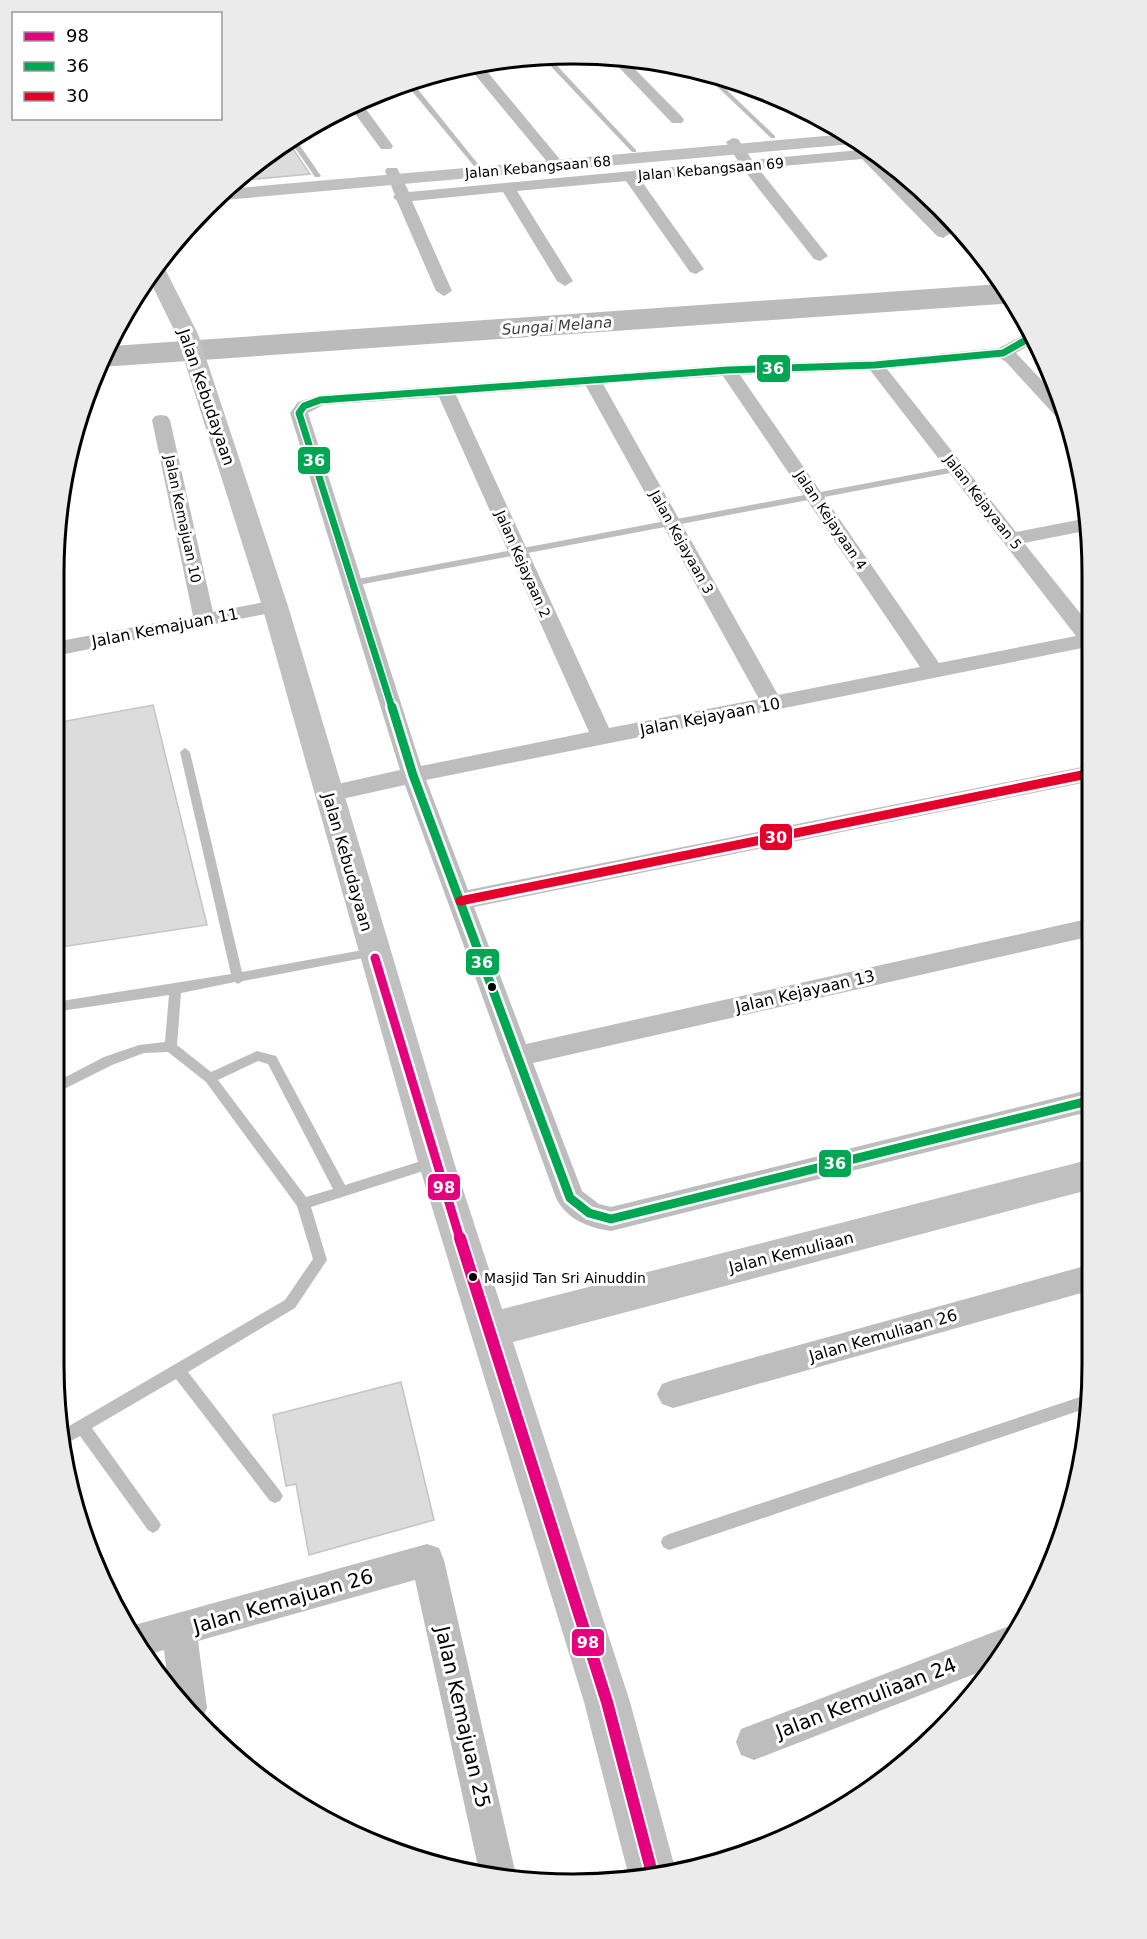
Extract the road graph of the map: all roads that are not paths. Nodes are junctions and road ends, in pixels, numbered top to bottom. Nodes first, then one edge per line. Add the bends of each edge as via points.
1 (552, 65) edge
2 (626, 68) edge
3 (481, 73) edge
4 (719, 86) edge
5 (415, 90) edge
6 (360, 111) edge
7 (677, 120) dead end
8 (828, 133) edge
9 (773, 137) junction
10 (297, 146) edge
11 (386, 146) dead end
12 (855, 149) edge
13 (633, 151) junction
14 (740, 152) junction
15 (556, 162) junction
16 (476, 165) junction
17 (317, 176) junction
18 (630, 176) junction
19 (894, 179) edge
20 (250, 182) edge
21 (396, 182) junction
22 (508, 188) junction
23 (234, 195) edge
24 (943, 233) dead end
25 (820, 256) dead end
26 (696, 269) dead end
27 (160, 278) edge
28 (565, 281) dead end
29 (444, 291) dead end
30 (1026, 340) edge
31 (1003, 353) junction
32 (875, 364) junction
33 (728, 370) junction
34 (592, 380) junction
35 (445, 391) junction
36 (1052, 402) edge
37 (161, 420) dead end
38 (958, 469) junction
39 (814, 496) junction
40 (672, 523) junction
41 (1080, 526) edge
42 (1012, 539) junction
43 (518, 552) junction
44 (353, 583) junction
45 (275, 606) junction
46 (204, 619) junction
47 (1082, 628) edge
48 (1082, 642) edge
49 (64, 647) edge
50 (934, 671) junction
51 (772, 703) junction
52 (602, 737) junction
53 (185, 752) dead end
54 (413, 775) junction
55 (1082, 775) edge
56 (328, 794) junction
57 (460, 901) junction
58 (1082, 929) edge
59 (374, 952) junction
60 (238, 979) junction
61 (175, 989) junction
62 (64, 1006) edge
63 (171, 1047) junction
64 (518, 1056) junction
65 (210, 1078) junction
66 (64, 1084) edge
67 (1082, 1102) edge
68 (436, 1162) junction
69 (1082, 1182) edge
70 (342, 1192) junction
71 (303, 1204) junction
72 (1082, 1280) edge
73 (490, 1330) junction
74 (178, 1370) junction
75 (673, 1394) dead end
76 (1081, 1404) edge
77 (82, 1426) junction
78 (69, 1434) edge
79 (275, 1496) dead end
80 (153, 1525) dead end
81 (669, 1542) dead end
82 (427, 1560) joint
83 (179, 1630) junction
84 (144, 1639) edge
85 (997, 1648) edge
86 (188, 1697) edge
87 (754, 1742) dead end
88 (497, 1868) edge
89 (651, 1868) edge

1 - 13 lane
2 - 7 street
3 - 15 street
4 - 9 lane
5 - 16 lane
6 - 11 street
8 - 9 street, Jalan Kebangsaan 68
9 - 14 street, Jalan Kebangsaan 68
10 - 17 lane
12 - 14 street, Jalan Kebangsaan 68
13 - 14 street, Jalan Kebangsaan 68
13 - 15 street, Jalan Kebangsaan 68
14 - 15 street, Jalan Kebangsaan 68
14 - 18 street, Jalan Kebangsaan 69
14 - 25 street
15 - 16 street, Jalan Kebangsaan 68
15 - 21 street, Jalan Kebangsaan 68
16 - 21 street, Jalan Kebangsaan 68
17 - 20 street, Jalan Kebangsaan 68
17 - 21 street, Jalan Kebangsaan 68
18 - 22 street, Jalan Kebangsaan 69
18 - 26 street
19 - 24 street
21 - 22 street, Jalan Kebangsaan 69
21 - 23 street, Jalan Kebangsaan 68
21 - 29 street
22 - 28 street
27 - 45 street, Jalan Kebudayaan via 202,374
30 - 31 street
31 - 32 street
31 - 36 street
32 - 33 street
32 - 38 street, Jalan Kejayaan 5
33 - 34 street
33 - 39 street, Jalan Kejayaan 4
34 - 35 street
34 - 40 street, Jalan Kejayaan 3
35 - 43 street, Jalan Kejayaan 2
35 - 44 street via 320,400 304,406 299,413
37 - 46 street, Jalan Kemajuan 10
38 - 39 lane
38 - 42 street, Jalan Kejayaan 5
39 - 40 lane
39 - 50 street, Jalan Kejayaan 4
40 - 43 lane
40 - 51 street, Jalan Kejayaan 3
41 - 42 street
42 - 47 street, Jalan Kejayaan 5
43 - 44 lane
43 - 52 street, Jalan Kejayaan 2
44 - 54 street
45 - 46 street, Jalan Kemajuan 11
45 - 56 street, Jalan Kebudayaan
46 - 49 street, Jalan Kemajuan 11
48 - 50 street, Jalan Kejayaan 10
50 - 51 street, Jalan Kejayaan 10
51 - 52 street, Jalan Kejayaan 10
52 - 54 street, Jalan Kejayaan 10
53 - 60 lane
54 - 56 street, Jalan Kejayaan 10
54 - 57 street
55 - 57 street
56 - 59 street, Jalan Kebudayaan
57 - 64 street
58 - 64 street, Jalan Kejayaan 13
59 - 60 lane
59 - 68 street, Jalan Kebudayaan
60 - 61 lane
61 - 62 lane
61 - 63 lane
63 - 65 lane
63 - 66 lane via 143,1048
64 - 67 street via 570,1198 596,1217 611,1219
65 - 70 lane via 257,1056 272,1060
65 - 71 lane
68 - 70 lane
68 - 73 street, Jalan Kebudayaan
69 - 73 street, Jalan Kemuliaan
70 - 71 lane
71 - 74 lane via 320,1260 290,1304
72 - 75 street, Jalan Kemuliaan 26
73 - 89 street, Jalan Kebudayaan via 607,1702
74 - 77 lane
74 - 79 lane
76 - 81 lane
77 - 78 lane
77 - 80 lane
82 - 83 street, Jalan Kemajuan 26
82 - 88 street, Jalan Kemajuan 25
83 - 84 street, Jalan Kemajuan 26
83 - 86 street
85 - 87 street, Jalan Kemuliaan 24

